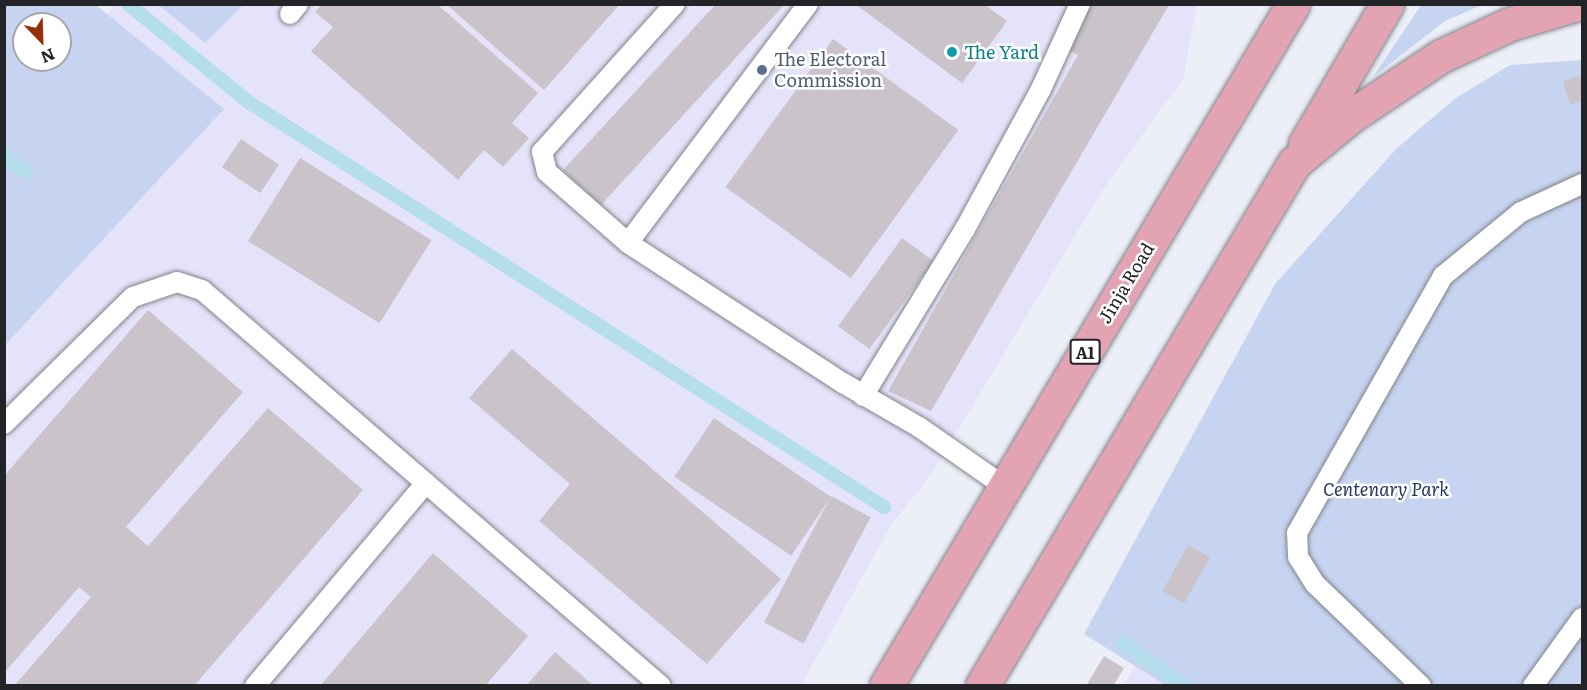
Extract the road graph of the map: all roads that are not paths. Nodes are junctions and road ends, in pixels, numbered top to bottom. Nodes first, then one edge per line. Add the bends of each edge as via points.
1 (675, 4) edge
2 (808, 4) edge
3 (1080, 4) edge
4 (1387, 4) edge
5 (1577, 4) edge
6 (1288, 9) edge
7 (1294, 163) junction
8 (1582, 184) edge
9 (628, 243) junction
10 (863, 396) junction
11 (4, 424) edge
12 (426, 483) junction
13 (1005, 487) junction
14 (1582, 618) edge
15 (255, 686) edge
16 (661, 686) edge
17 (886, 686) edge
18 (982, 686) edge
19 (1421, 686) edge
20 (1533, 686) edge

1 - 9 lane via 542,153 547,172
2 - 9 lane
3 - 10 lane via 1041,89 965,229
4 - 7 highway
5 - 7 highway via 1510,24 1442,56 1352,116
6 - 13 highway, Jinja Road / A1
7 - 18 highway
8 - 19 lane via 1521,212 1443,276 1297,532 1298,557 1315,584
9 - 10 lane
10 - 13 lane via 919,427
11 - 12 lane via 133,297 177,282 202,290
12 - 15 lane
12 - 16 lane
13 - 17 highway, Jinja Road / A1
14 - 20 lane

